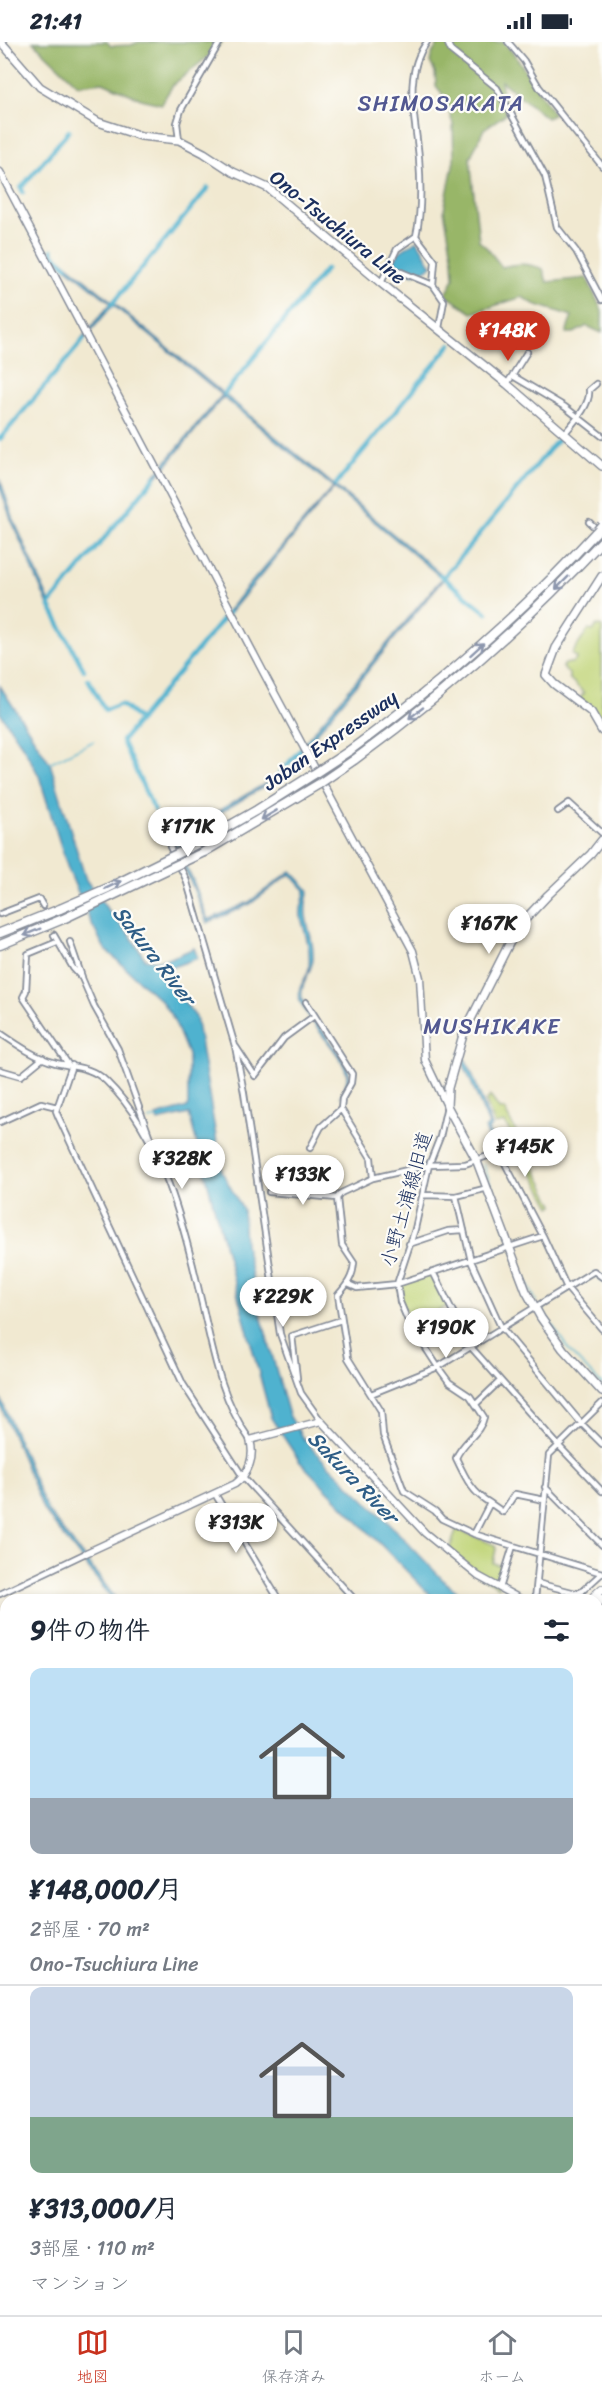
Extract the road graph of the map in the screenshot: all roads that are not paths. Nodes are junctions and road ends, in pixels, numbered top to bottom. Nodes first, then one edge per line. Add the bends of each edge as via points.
1 (1, 42) edge
2 (220, 42) edge
3 (427, 42) edge
4 (447, 42) edge
5 (508, 42) edge
6 (179, 140) junction
7 (602, 166) edge
8 (0, 172) edge
9 (416, 236) junction
10 (389, 267) junction
11 (381, 283) junction
12 (433, 285) junction
13 (602, 300) edge
14 (439, 328) junction
15 (527, 352) dead end
16 (513, 376) junction
17 (507, 384) junction
18 (596, 384) dead end
19 (578, 417) junction
20 (564, 434) junction
21 (602, 436) edge
22 (602, 466) edge
23 (589, 522) dead end
24 (600, 530) edge
25 (602, 541) edge
26 (602, 576) edge
27 (602, 731) edge
28 (558, 811) dead end
29 (602, 833) edge
30 (602, 840) edge
31 (170, 847) dead end
32 (43, 906) dead end
33 (0, 915) edge
34 (0, 933) edge
35 (54, 936) tunnel mouth
36 (57, 942) junction
37 (70, 942) dead end
38 (0, 945) edge
39 (82, 978) junction
40 (306, 1002) dead end
41 (314, 1016) junction
42 (0, 1033) edge
43 (235, 1046) junction
44 (43, 1058) junction
45 (70, 1065) junction
46 (0, 1070) edge
47 (447, 1106) junction
48 (57, 1107) junction
49 (341, 1109) junction
50 (0, 1122) edge
51 (310, 1148) dead end
52 (156, 1154) junction
53 (476, 1159) junction
54 (429, 1165) junction
55 (373, 1178) junction
56 (488, 1188) junction
57 (269, 1192) dead end
58 (424, 1195) junction
59 (456, 1196) junction
60 (338, 1198) junction
61 (464, 1230) junction
62 (543, 1236) junction
63 (410, 1244) junction
64 (508, 1248) junction
65 (471, 1261) junction
66 (433, 1272) junction
67 (602, 1277) edge
68 (348, 1284) junction
69 (397, 1284) junction
70 (567, 1288) junction
71 (535, 1308) junction
72 (341, 1320) junction
73 (501, 1327) junction
74 (602, 1329) edge
75 (470, 1346) junction
76 (438, 1367) junction
77 (500, 1381) junction
78 (297, 1383) junction
79 (602, 1392) edge
80 (371, 1394) junction
81 (602, 1403) edge
82 (476, 1404) junction
83 (320, 1422) junction
84 (581, 1423) junction
85 (254, 1439) junction
86 (602, 1444) edge
87 (558, 1445) junction
88 (243, 1477) junction
89 (545, 1487) junction
90 (602, 1491) edge
91 (215, 1494) junction
92 (544, 1500) junction
93 (490, 1503) junction
94 (474, 1534) junction
95 (602, 1545) edge
96 (513, 1546) junction
97 (86, 1554) joint
98 (539, 1554) junction
99 (602, 1573) edge
100 (537, 1583) junction
101 (500, 1588) junction
102 (0, 1594) edge
103 (275, 1594) edge
104 (350, 1594) edge
105 (511, 1594) edge
106 (536, 1594) edge

1 - 6 main road, Ono-Tsuchiura Line via 40,87 98,122 141,136
2 - 6 street via 181,110 177,123
3 - 9 street via 418,54 413,89 419,160 420,217
4 - 13 street via 452,51 497,88 545,176 557,227 576,251
5 - 7 street
6 - 11 main road, Ono-Tsuchiura Line via 268,188
8 - 47 street via 412,951 420,978 425,1060
9 - 10 street via 398,249
9 - 12 street via 435,261
10 - 11 street
10 - 12 street
11 - 14 main road, Ono-Tsuchiura Line
12 - 14 street via 444,302
14 - 17 main road, Ono-Tsuchiura Line
15 - 16 street
16 - 17 street
16 - 19 street
17 - 20 main road, Ono-Tsuchiura Line
18 - 19 street via 589,390 590,396
19 - 20 street
19 - 21 street
20 - 22 main road, Ono-Tsuchiura Line
23 - 24 street
34 -> 24 highway, Joban Expressway, bridge via 138,874 265,806 314,774 391,720 471,655
25 -> 38 highway, Joban Expressway, bridge via 478,662 398,728 319,784 204,852
26 - 27 main road via 556,648 546,675 591,712
28 - 29 street via 569,803
30 - 47 main road via 517,928 463,1035
31 - 43 street via 186,879
32 - 33 street via 39,899
35 - 36 street
36 - 39 street
36 - 45 street via 28,954 23,997
37 - 39 street
39 - 52 street via 118,1049
40 - 41 street
41 - 43 street via 284,1038 255,1076
41 - 49 street via 352,1074
42 - 44 street
43 - 78 street via 279,1334
44 - 45 street
44 - 46 street via 21,1076
45 - 48 street
45 - 52 street via 94,1071 106,1080 127,1104
47 - 53 main road
47 - 54 street, 小野土浦線旧道
48 - 50 street via 41,1103
48 - 88 street via 183,1384
49 - 51 street via 321,1126
49 - 55 street via 371,1158
52 - 85 street via 184,1235 219,1378 229,1404
53 - 54 street via 465,1164
53 - 56 main road
53 - 62 street via 499,1152
54 - 55 street
54 - 58 street, 小野土浦線旧道
55 - 60 street
56 - 59 street
56 - 64 main road
57 - 60 street
58 - 59 street
58 - 63 street, 小野土浦線旧道
59 - 61 street
60 - 68 street via 342,1245 354,1263
61 - 63 street via 448,1231
61 - 65 street
62 - 64 street
62 - 70 street
63 - 69 street, 小野土浦線旧道
64 - 65 street
64 - 71 main road
65 - 66 street
65 - 73 street
66 - 69 street
66 - 75 street
67 - 70 street via 594,1270
68 - 69 street via 357,1288
68 - 72 street via 338,1294
69 - 76 street, 小野土浦線旧道 via 408,1321
70 - 71 street
70 - 74 street
71 - 73 street
71 - 79 main road via 563,1349
72 - 78 street via 292,1336
72 - 80 street via 348,1358
73 - 75 street
73 - 84 street
75 - 76 street
75 - 77 street
76 - 80 street
76 - 82 street, 小野土浦線旧道 via 448,1382
77 - 82 street
77 - 87 street
78 - 83 street
80 - 94 street via 381,1411 383,1434 404,1491 442,1519
81 - 84 street
82 - 93 street via 484,1417 483,1423 456,1458 466,1481
83 - 85 street
83 - 101 street via 425,1533 468,1569
84 - 86 street
84 - 87 street
85 - 88 street
87 - 89 street via 549,1455
87 - 90 street
88 - 91 street
88 - 104 street
89 - 92 street
89 - 95 street
91 - 97 street
91 - 103 street
92 - 93 street via 515,1494 503,1512
92 - 98 street
93 - 94 street
94 - 96 street
96 - 98 street
96 - 101 street
97 - 102 street
98 - 99 street
98 - 100 street
99 - 100 street via 576,1593
100 - 106 street
101 - 105 street

